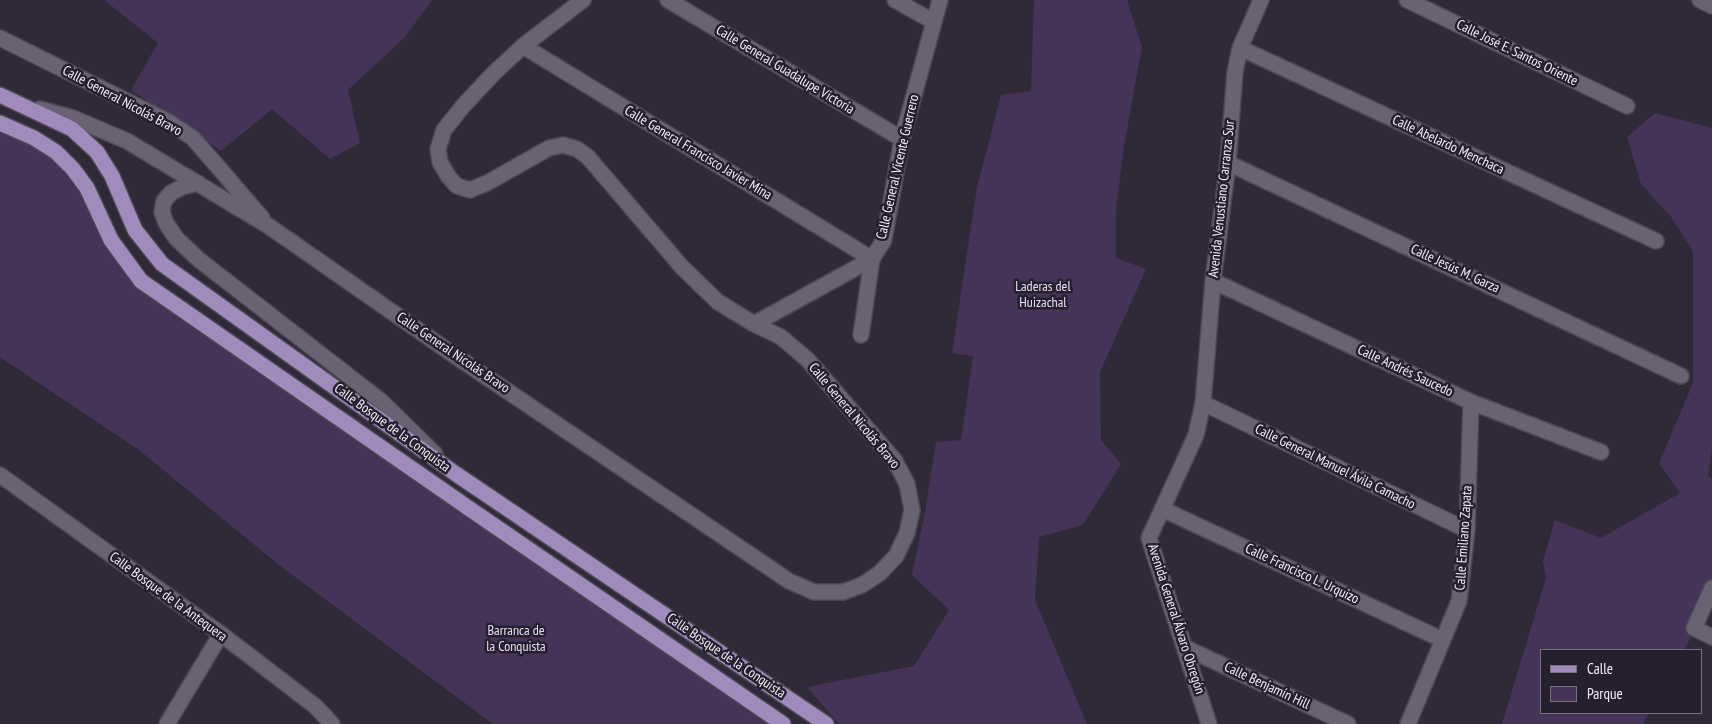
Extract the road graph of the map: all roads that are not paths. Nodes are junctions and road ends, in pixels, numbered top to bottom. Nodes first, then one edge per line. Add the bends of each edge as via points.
1 (583, 0) edge
2 (668, 0) edge
3 (895, 0) edge
4 (940, 0) edge
5 (1261, 0) edge
6 (1408, 0) edge
7 (1700, 0) edge
8 (1712, 6) edge
9 (934, 22) junction
10 (0, 38) edge
11 (523, 46) junction
12 (1240, 48) junction
13 (6, 98) edge
14 (1628, 106) dead end
15 (0, 123) edge
16 (902, 139) junction
17 (1228, 163) junction
18 (198, 183) junction
19 (270, 227) junction
20 (1656, 241) dead end
21 (872, 259) junction
22 (1213, 281) junction
23 (754, 324) junction
24 (861, 335) dead end
25 (1681, 376) dead end
26 (1471, 402) junction
27 (1203, 403) junction
28 (1601, 452) dead end
29 (456, 474) junction
30 (0, 475) edge
31 (1162, 509) junction
32 (1467, 530) junction
33 (1712, 588) edge
34 (221, 634) junction
35 (1711, 635) edge
36 (1443, 640) junction
37 (1186, 648) junction
38 (167, 724) edge
39 (332, 724) edge
40 (783, 724) edge
41 (826, 724) edge
42 (1209, 724) edge
43 (1348, 724) edge
44 (1408, 724) edge

1 - 11 street
2 - 16 street, Calle General Guadalupe Victoria
3 - 9 street
4 - 9 street, Calle General Vicente Guerrero
5 - 12 street, Avenida Venustiano Carranza Sur
6 - 14 street, Calle José E. Santos Oriente
7 - 8 street
9 - 16 street, Calle General Vicente Guerrero
10 - 19 street, Calle General Nicolás Bravo via 169,122 193,138
11 - 21 street, Calle General Francisco Javier Mina
11 - 23 street, Calle General Nicolás Bravo via 444,130 438,149 440,162 448,176 457,186 470,190 549,148 563,145 576,149 588,157 681,266 718,302
12 - 17 street, Avenida Venustiano Carranza Sur via 1234,72
12 - 20 street, Calle Abelardo Menchaca
13 - 18 street, Calle General Nicolás Bravo via 73,118 127,141
13 - 29 main road, Calle Bosque de la Conquista via 72,129 97,152 112,176 135,230 162,264
15 - 40 main road, Calle Bosque de la Conquista via 34,138 56,152 73,169 111,240 142,281
16 - 21 street, Calle General Vicente Guerrero via 884,240
17 - 22 street, Avenida Venustiano Carranza Sur
17 - 25 street, Calle Jesús M. Garza
18 - 19 street, Calle General Nicolás Bravo
18 - 29 street via 182,187 164,201 162,212 176,238 198,259 381,401
19 - 23 street, Calle General Nicolás Bravo via 789,581 814,592 843,592 862,585 880,573 896,556 907,533 912,510 907,484 895,461 807,359 781,338
21 - 23 street
21 - 24 street, Calle General Vicente Guerrero
22 - 26 street, Calle Andrés Saucedo
22 - 27 street, Avenida Venustiano Carranza Sur
26 - 28 street, Calle Andrés Saucedo
26 - 32 street, Calle Emiliano Zapata
27 - 31 street, Avenida General Álvaro Obregón via 1196,435
27 - 32 street, Calle General Manuel Ávila Camacho
29 - 41 main road, Calle Bosque de la Conquista
30 - 34 street, Calle Bosque de la Antequera
31 - 36 street, Calle Francisco L. Urquizo
31 - 37 street, Avenida General Álvaro Obregón via 1149,538
32 - 36 street, Calle Emiliano Zapata via 1459,600
33 - 35 street via 1694,628
34 - 38 street
34 - 39 street, Calle Bosque de la Antequera via 315,706
36 - 44 street, Calle Emiliano Zapata
37 - 42 street, Avenida General Álvaro Obregón
37 - 43 street, Calle Benjamín Hill

